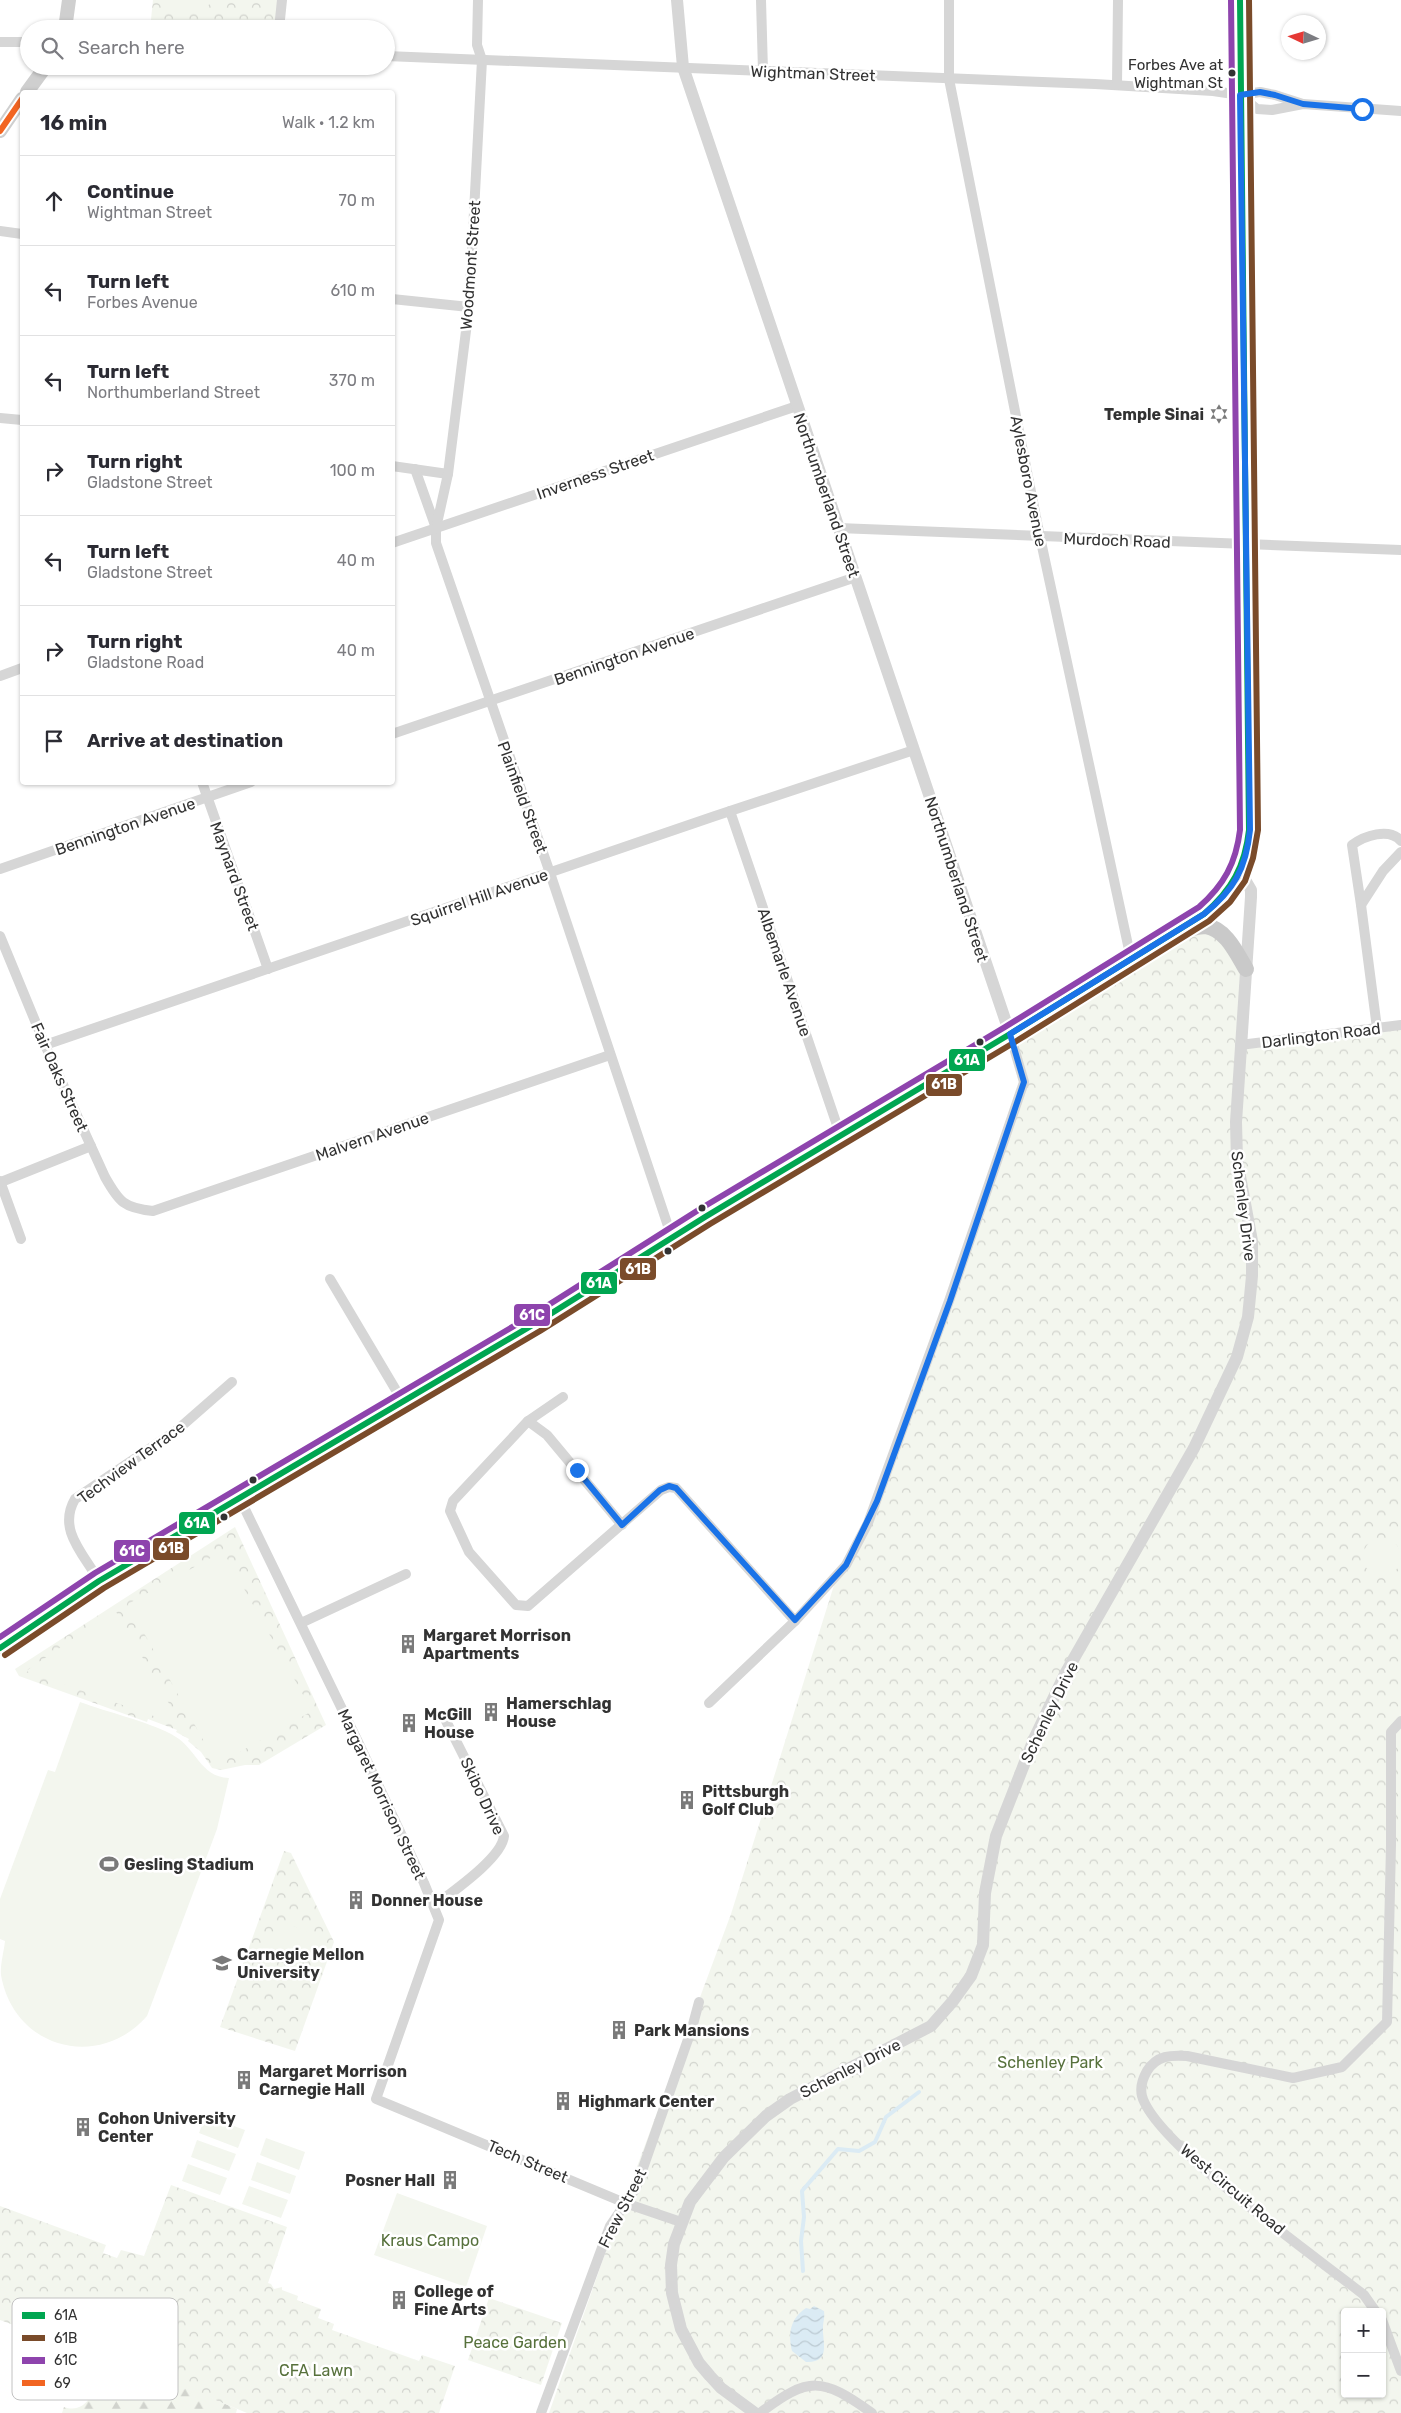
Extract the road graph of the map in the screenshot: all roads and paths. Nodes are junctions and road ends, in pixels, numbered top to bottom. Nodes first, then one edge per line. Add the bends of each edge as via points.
1 (69, 0) edge
2 (282, 0) edge
3 (478, 0) edge
4 (677, 0) edge
5 (761, 0) edge
6 (949, 0) edge
7 (1118, 0) edge
8 (1240, 0) edge
9 (66, 20) edge
10 (280, 20) edge
11 (0, 42) edge
12 (20, 42) edge
13 (395, 56) edge
14 (482, 60) junction
15 (683, 67) junction
16 (763, 70) junction
17 (39, 75) edge
18 (949, 79) junction
19 (1117, 85) junction
20 (28, 90) edge
21 (1240, 95) junction
22 (20, 102) edge
23 (1303, 104) junction
24 (1401, 111) edge
25 (0, 131) edge
26 (0, 231) edge
27 (20, 234) edge
28 (395, 299) edge
29 (469, 307) junction
30 (797, 406) junction
31 (0, 418) edge
32 (20, 420) edge
33 (395, 466) edge
34 (415, 469) junction
35 (448, 474) junction
36 (436, 528) junction
37 (838, 528) junction
38 (1040, 537) junction
39 (395, 542) edge
40 (1246, 546) junction
41 (1401, 550) edge
42 (856, 578) junction
43 (20, 669) edge
44 (0, 676) edge
45 (489, 701) junction
46 (395, 733) edge
47 (914, 750) junction
48 (203, 785) edge
49 (242, 785) edge
50 (206, 797) junction
51 (730, 811) junction
52 (1401, 841) edge
53 (1401, 852) edge
54 (0, 869) edge
55 (550, 872) junction
56 (1241, 873) junction
57 (1361, 905) junction
58 (1178, 930) junction
59 (0, 936) edge
60 (1131, 959) junction
61 (268, 969) junction
62 (1246, 969) junction
63 (1401, 1025) edge
64 (1376, 1028) junction
65 (1010, 1034) junction
66 (1240, 1044) junction
67 (45, 1045) junction
68 (610, 1055) junction
69 (840, 1134) junction
70 (91, 1146) junction
71 (0, 1182) edge
72 (133, 1209) joint
73 (672, 1238) junction
74 (21, 1239) dead end
75 (330, 1280) dead end
76 (232, 1382) dead end
77 (563, 1397) dead end
78 (403, 1402) junction
79 (528, 1421) junction
80 (240, 1499) junction
81 (622, 1525) junction
82 (406, 1574) dead end
83 (99, 1581) junction
84 (795, 1620) junction
85 (301, 1624) junction
86 (0, 1648) edge
87 (709, 1703) dead end
88 (445, 1719) dead end
89 (1401, 1721) edge
90 (434, 1906) junction
91 (699, 2002) dead end
92 (376, 2098) joint
93 (625, 2203) junction
94 (681, 2222) junction
95 (1373, 2308) edge
96 (1386, 2331) edge
97 (1401, 2371) edge
98 (541, 2413) edge
99 (755, 2413) edge
100 (760, 2413) edge
101 (872, 2413) edge

1 - 9 main road
2 - 10 street
3 - 14 street, Woodmont Street via 477,44
4 - 15 street, Northumberland Street
5 - 16 street
6 - 18 street, Aylesboro Avenue
7 - 19 street
8 - 21 main road
11 - 12 street
13 - 14 street, Wightman Street
14 - 15 street, Wightman Street
14 - 29 street, Woodmont Street
15 - 16 street, Wightman Street
15 - 30 street, Northumberland Street
16 - 18 street, Wightman Street
17 - 20 main road
18 - 19 street, Wightman Street
18 - 38 street, Aylesboro Avenue
19 - 21 street, Wightman Street via 1213,90
21 - 23 street, Wightman Street via 1260,92
21 - 23 street, Wightman Street via 1257,108 1272,110
21 - 40 main road
22 - 25 main road
23 - 24 street, Wightman Street
26 - 27 street
28 - 29 street
29 - 35 street, Woodmont Street
30 - 36 street, Inverness Street
30 - 37 street, Northumberland Street
31 - 32 street
33 - 34 street
34 - 35 street
34 - 36 street, Plainfield Street
35 - 36 street, Woodmont Street
36 - 39 street, Inverness Street
36 - 45 street, Plainfield Street via 436,543
37 - 38 street, Murdoch Road
37 - 42 street, Northumberland Street
38 - 40 street, Murdoch Road
38 - 60 street, Aylesboro Avenue
40 - 41 street, Murdoch Road
40 - 56 main road via 1250,830 1248,854
42 - 45 street, Bennington Avenue
42 - 47 street, Northumberland Street
43 - 44 street
45 - 46 street, Bennington Avenue
45 - 55 street, Plainfield Street
47 - 51 street, Squirrel Hill Avenue
47 - 65 street, Northumberland Street
48 - 50 street, Maynard Street
49 - 50 street, Bennington Avenue
50 - 54 street, Bennington Avenue
50 - 61 street, Maynard Street
51 - 55 street, Squirrel Hill Avenue
51 - 69 street, Albemarle Avenue
52 - 57 street via 1397,836 1386,834 1362,838 1352,845
53 - 57 street via 1383,871
55 - 61 street, Squirrel Hill Avenue
55 - 68 street, Plainfield Street
56 - 58 main road via 1219,902
56 - 62 street, Schenley Drive via 1251,890
57 - 64 street
58 - 60 main road
58 - 62 main road via 1206,926 1218,932 1230,943
59 - 67 street, Fair Oaks Street
60 - 65 main road
61 - 67 street, Squirrel Hill Avenue
62 - 66 street, Schenley Drive
63 - 64 street, Darlington Road
64 - 66 street, Darlington Road
65 - 69 main road
65 - 84 street, Northumberland Street via 1024,1082 884,1483 846,1565
66 - 94 street, Schenley Drive via 1237,1160 1252,1241 1252,1276 1248,1317 1237,1357 1194,1448 1065,1674 1034,1739 996,1836 985,1893 983,1945 971,1976 931,2026 790,2099 766,2116 704,2181
67 - 70 street, Fair Oaks Street
68 - 72 street, Malvern Avenue via 153,1211
68 - 73 street, Plainfield Street
69 - 73 main road
70 - 71 street
70 - 72 street, Fair Oaks Street via 115,1196
71 - 74 street
73 - 78 main road
75 - 78 street
76 - 83 street, Techview Terrace via 176,1431 75,1499 69,1510 70,1533
77 - 79 street
78 - 80 main road
79 - 81 street via 547,1435
79 - 81 street via 454,1501 450,1511 469,1552 510,1599 516,1605 528,1606
80 - 83 main road
80 - 85 street, Margaret Morrison Street
81 - 84 street via 660,1490 669,1486 676,1488
82 - 85 street
83 - 86 main road
84 - 87 street, Northumberland Street
85 - 90 street, Margaret Morrison Street
88 - 90 street, Skibo Drive via 504,1836 495,1856
89 - 95 street, West Circuit Road via 1391,1732 1386,2022 1342,2067 1293,2078 1172,2055 1158,2059 1147,2070 1142,2083 1142,2095 1148,2108 1182,2148 1242,2200 1364,2295
90 - 92 street, Margaret Morrison Street via 439,1920
91 - 93 street, Frew Street via 636,2188
92 - 93 street, Tech Street
93 - 94 street, Tech Street
93 - 98 street, Frew Street via 610,2226
94 - 99 street, Schenley Drive via 671,2265 672,2293 681,2328 710,2376
96 - 97 street
100 - 101 street via 789,2391 815,2385 843,2392

